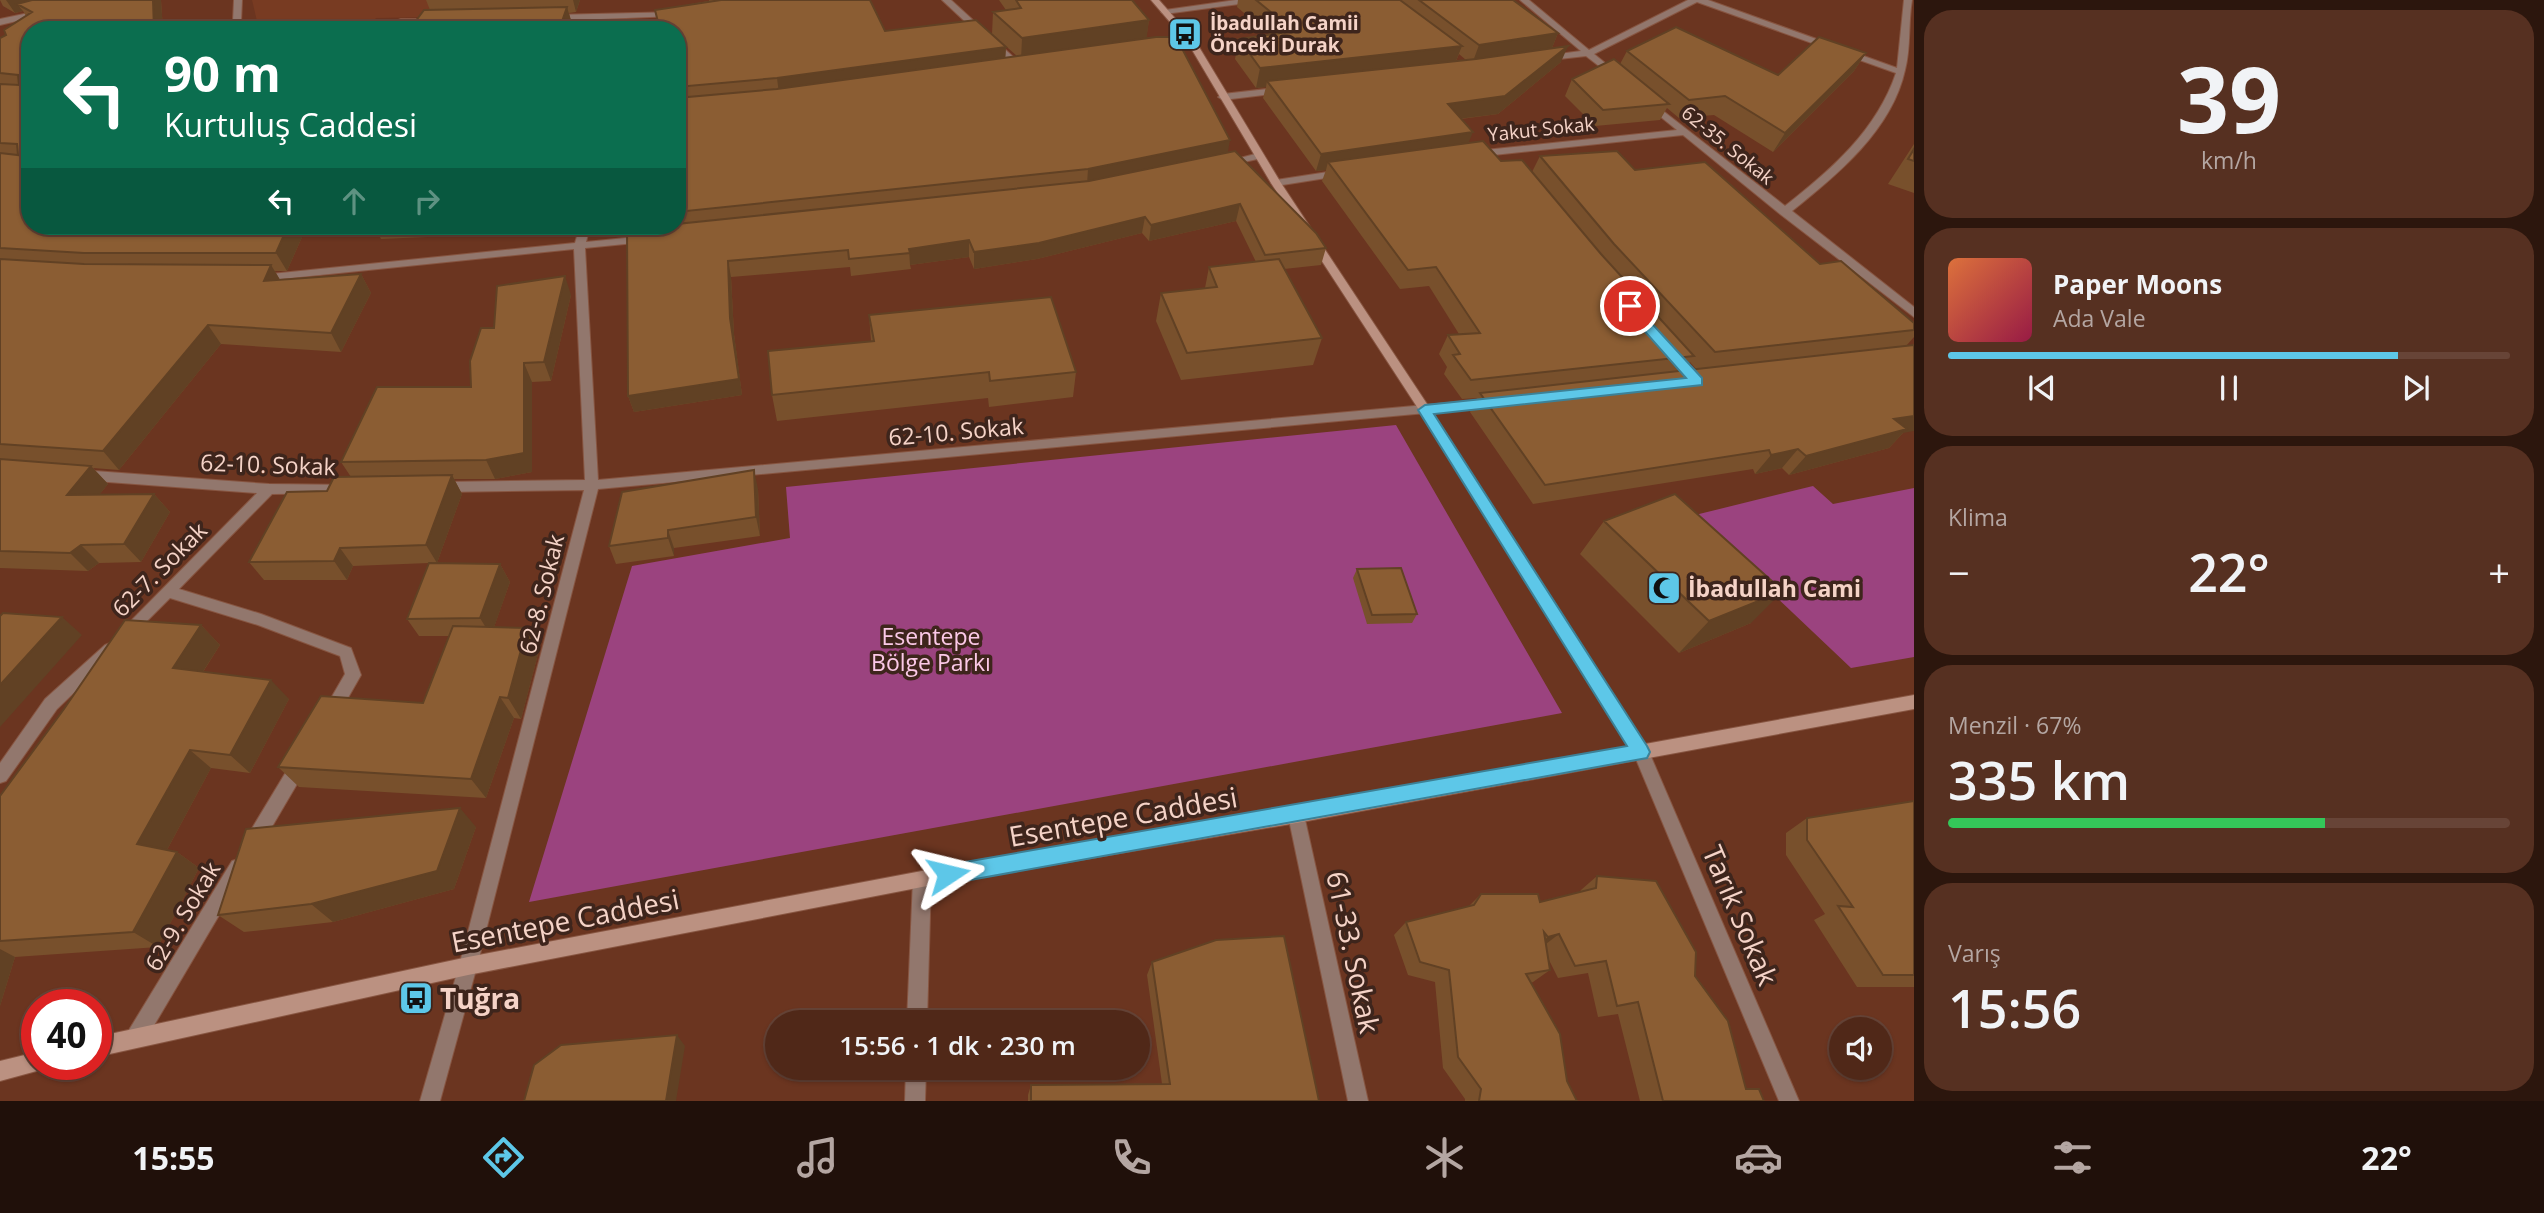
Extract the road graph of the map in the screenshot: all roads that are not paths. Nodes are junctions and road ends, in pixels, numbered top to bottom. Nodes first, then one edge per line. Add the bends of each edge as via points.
1 (238, 0) edge
2 (946, 0) edge
3 (1155, 0) edge
4 (1254, 0) edge
5 (1524, 0) edge
6 (1694, 0) edge
7 (1700, 0) edge
8 (1908, 0) edge
9 (53, 10) edge
10 (1165, 12) junction
11 (689, 13) edge
12 (537, 19) edge
13 (237, 21) edge
14 (0, 22) edge
15 (1192, 42) junction
16 (1179, 44) edge
17 (1589, 53) junction
18 (1535, 61) edge
19 (1029, 65) edge
20 (1018, 66) junction
21 (1006, 68) edge
22 (1900, 72) junction
23 (1631, 88) edge
24 (1291, 89) edge
25 (1223, 97) junction
26 (1642, 97) edge
27 (1684, 132) junction
28 (1500, 151) junction
29 (1259, 156) junction
30 (1460, 156) edge
31 (1509, 162) edge
32 (1220, 164) edge
33 (1355, 172) edge
34 (1276, 183) junction
35 (1784, 212) junction
36 (582, 235) edge
37 (661, 237) edge
38 (579, 246) junction
39 (251, 277) edge
40 (1914, 313) edge
41 (1506, 401) edge
42 (1425, 410) junction
43 (67, 474) edge
44 (592, 485) junction
45 (430, 487) edge
46 (363, 488) edge
47 (269, 489) junction
48 (169, 593) junction
49 (1914, 702) edge
50 (325, 721) edge
51 (311, 745) edge
52 (1641, 752) junction
53 (0, 776) edge
54 (1296, 815) junction
55 (922, 879) junction
56 (468, 966) junction
57 (918, 1010) edge
58 (136, 1037) junction
59 (112, 1043) edge
60 (21, 1066) edge
61 (0, 1071) edge
62 (916, 1080) edge
63 (430, 1101) edge
64 (915, 1101) edge
65 (1358, 1101) edge
66 (1789, 1101) edge

1 - 13 street
2 - 20 street
3 - 10 street
4 - 10 street
5 - 17 street
6 - 17 street
7 - 22 street
8 - 22 street
9 - 14 street
10 - 15 street
11 - 12 street
15 - 16 street
15 - 25 street
17 - 18 street
17 - 23 street
19 - 20 street
20 - 21 street
22 - 35 street via 1873,127 1837,171
24 - 25 street
25 - 29 street
26 - 27 street, 62-35. Sokak
27 - 28 street, Yakut Sokak
27 - 35 street, 62-35. Sokak
28 - 30 street, Yakut Sokak
28 - 31 street
29 - 32 street
29 - 34 street
33 - 34 street
34 - 42 street
35 - 40 street, 62-35. Sokak
36 - 38 street, 62-8. Sokak
37 - 38 street
38 - 39 street via 279,278
38 - 44 street, 62-8. Sokak
41 - 42 street, 62-10. Sokak
42 - 44 street, 62-10. Sokak
42 - 52 street
43 - 47 street, 62-10. Sokak
44 - 45 street, 62-10. Sokak
44 - 56 street, 62-8. Sokak
46 - 47 street, 62-10. Sokak
47 - 48 street, 62-7. Sokak
48 - 50 street via 346,652 354,675
48 - 53 street, 62-7. Sokak via 51,704
49 - 52 street, Esentepe Caddesi
51 - 58 street, 62-9. Sokak
52 - 54 street, Esentepe Caddesi
52 - 66 street, Tarık Sokak
54 - 55 street, Esentepe Caddesi
54 - 65 street, 61-33. Sokak
55 - 56 street, Esentepe Caddesi
55 - 57 street
56 - 58 street, Esentepe Caddesi
56 - 63 street, 62-8. Sokak
58 - 59 street, Esentepe Caddesi
60 - 61 street
62 - 64 street

